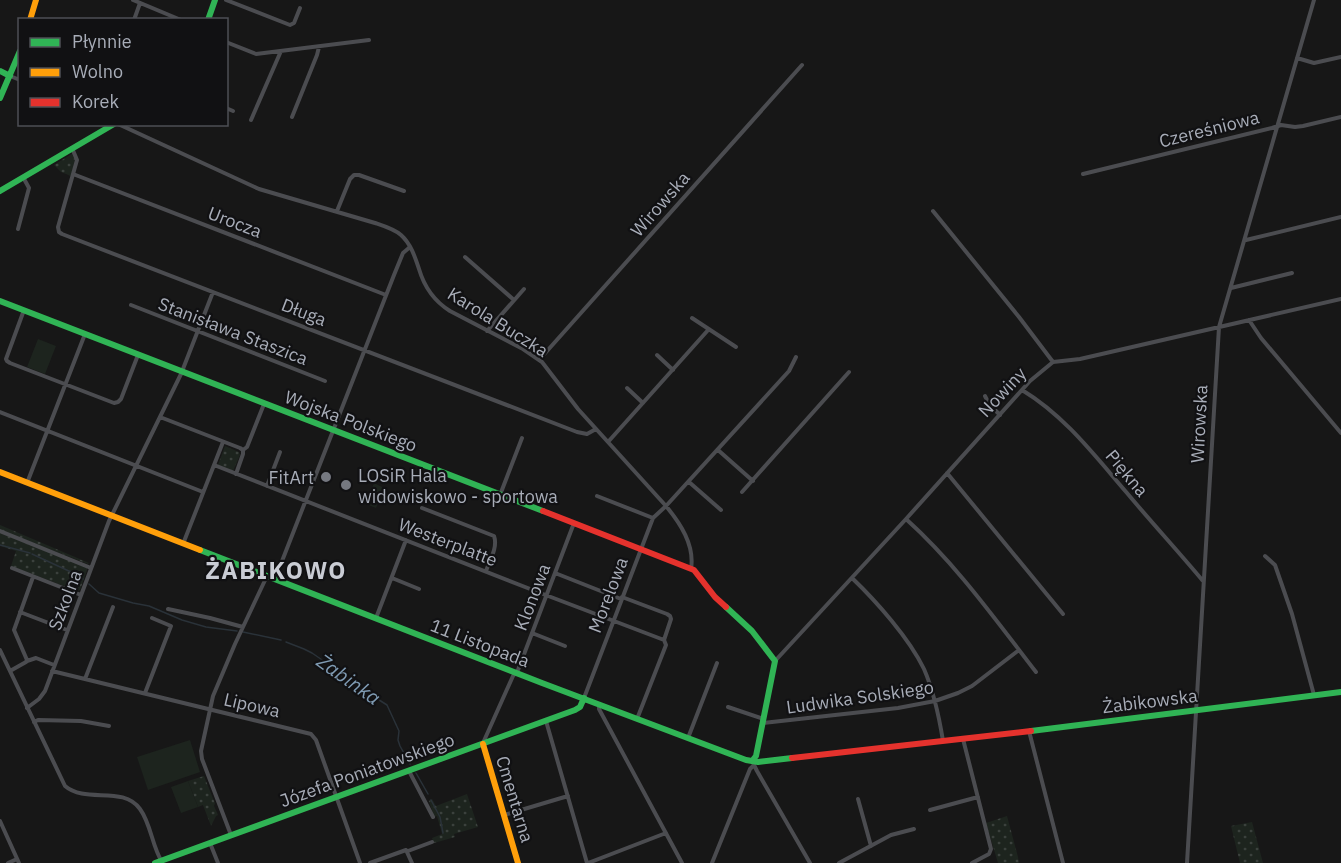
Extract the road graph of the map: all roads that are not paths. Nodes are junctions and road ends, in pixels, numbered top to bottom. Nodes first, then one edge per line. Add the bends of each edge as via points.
1 (36, 0) edge
2 (133, 0) edge
3 (215, 0) edge
4 (226, 0) edge
5 (1314, 0) edge
6 (140, 3) junction
7 (300, 8) dead end
8 (31, 18) edge
9 (135, 18) edge
10 (176, 18) edge
11 (209, 18) edge
12 (369, 40) dead end
13 (228, 43) edge
14 (319, 46) junction
15 (281, 51) junction
16 (18, 56) edge
17 (1341, 57) edge
18 (1297, 58) junction
19 (802, 65) dead end
20 (0, 71) edge
21 (10, 76) junction
22 (18, 79) edge
23 (0, 98) edge
24 (228, 109) edge
25 (233, 111) dead end
26 (292, 117) dead end
27 (1341, 117) edge
28 (251, 120) dead end
29 (1278, 125) junction
30 (112, 126) edge
31 (121, 126) edge
32 (131, 126) edge
33 (134, 131) junction
34 (72, 148) junction
35 (74, 174) junction
36 (1083, 174) dead end
37 (23, 177) junction
38 (0, 191) edge
39 (404, 191) dead end
40 (337, 212) junction
41 (934, 214) dead end
42 (1341, 216) edge
43 (18, 229) dead end
44 (1245, 240) junction
45 (410, 247) junction
46 (465, 257) dead end
47 (1292, 273) dead end
48 (1230, 288) junction
49 (524, 289) dead end
50 (213, 292) junction
51 (386, 295) junction
52 (1341, 299) edge
53 (514, 300) junction
54 (0, 301) edge
55 (130, 305) dead end
56 (23, 312) junction
57 (692, 318) dead end
58 (1249, 320) junction
59 (1219, 327) junction
60 (709, 329) junction
61 (198, 331) junction
62 (487, 331) junction
63 (85, 334) junction
64 (736, 347) dead end
65 (364, 350) junction
66 (657, 355) dead end
67 (138, 357) junction
68 (796, 357) dead end
69 (539, 360) junction
70 (1053, 362) junction
71 (673, 370) junction
72 (182, 371) junction
73 (849, 372) dead end
74 (326, 381) dead end
75 (65, 385) junction
76 (627, 388) dead end
77 (1022, 390) junction
78 (986, 396) dead end
79 (643, 403) junction
80 (264, 404) junction
81 (0, 412) edge
82 (1000, 415) junction
83 (160, 417) junction
84 (596, 429) junction
85 (47, 430) junction
86 (332, 430) junction
87 (1341, 433) edge
88 (522, 438) dead end
89 (223, 442) junction
90 (608, 442) junction
91 (243, 450) junction
92 (718, 450) junction
93 (280, 453) dead end
94 (136, 465) junction
95 (214, 465) junction
96 (0, 472) edge
97 (947, 473) junction
98 (236, 474) junction
99 (753, 481) junction
100 (689, 482) junction
101 (27, 483) junction
102 (267, 486) junction
103 (203, 492) junction
104 (742, 492) dead end
105 (500, 495) junction
106 (597, 496) dead end
107 (305, 501) junction
108 (666, 506) junction
109 (422, 508) dead end
110 (721, 510) dead end
111 (112, 515) junction
112 (653, 518) junction
113 (906, 519) junction
114 (574, 523) junction
115 (0, 531) edge
116 (406, 540) junction
117 (183, 544) junction
118 (640, 549) junction
119 (1266, 556) dead end
120 (691, 566) junction
121 (12, 568) dead end
122 (92, 568) junction
123 (486, 571) junction
124 (555, 573) junction
125 (267, 576) junction
126 (33, 577) junction
127 (392, 578) junction
128 (852, 578) junction
129 (275, 579) junction
130 (1203, 581) junction
131 (419, 589) dead end
132 (81, 595) junction
133 (547, 595) junction
134 (621, 598) junction
135 (113, 607) dead end
136 (168, 609) dead end
137 (20, 612) junction
138 (1063, 614) dead end
139 (152, 618) dead end
140 (376, 618) junction
141 (613, 620) junction
142 (243, 627) junction
143 (68, 630) junction
144 (532, 633) junction
145 (664, 640) junction
146 (565, 646) dead end
147 (0, 650) edge
148 (1019, 650) junction
149 (27, 661) junction
150 (775, 661) junction
151 (717, 663) dead end
152 (54, 665) junction
153 (10, 671) junction
154 (52, 671) junction
155 (1036, 672) dead end
156 (516, 673) junction
157 (85, 679) junction
158 (1341, 692) edge
159 (145, 693) junction
160 (1314, 695) junction
161 (584, 698) junction
162 (935, 701) junction
163 (599, 704) junction
164 (728, 706) dead end
165 (27, 708) junction
166 (211, 709) junction
167 (1196, 710) junction
168 (637, 719) junction
169 (546, 721) junction
170 (763, 721) junction
171 (34, 722) junction
172 (109, 726) dead end
173 (1029, 731) junction
174 (688, 738) junction
175 (963, 739) junction
176 (943, 741) junction
177 (483, 744) junction
178 (753, 763) junction
179 (409, 771) junction
180 (568, 796) junction
181 (337, 797) junction
182 (978, 797) junction
183 (858, 800) dead end
184 (930, 810) dead end
185 (504, 815) junction
186 (433, 817) dead end
187 (0, 821) edge
188 (914, 829) dead end
189 (666, 833) junction
190 (231, 835) junction
191 (432, 842) dead end
192 (210, 843) junction
193 (871, 846) junction
194 (408, 851) junction
195 (18, 861) edge
196 (159, 862) edge
197 (713, 862) edge
198 (8, 863) edge
199 (218, 863) edge
200 (360, 863) edge
201 (372, 863) edge
202 (412, 863) edge
203 (518, 863) edge
204 (587, 863) edge
205 (682, 863) edge
206 (810, 863) edge
207 (839, 863) edge
208 (972, 863) edge
209 (1063, 863) edge
210 (1186, 863) edge

1 - 8 street
2 - 6 street
3 - 11 street
4 - 7 street via 290,25
5 - 18 street, Wirowska
6 - 9 street
6 - 10 street
12 - 14 street
13 - 15 street via 254,53
14 - 15 street
14 - 26 street
15 - 28 street
16 - 21 street
17 - 18 street via 1314,63
18 - 29 street, Wirowska
19 - 69 street, Wirowska
20 - 21 street
21 - 22 street
21 - 23 street
24 - 25 street
27 - 29 street, Czereśniowa via 1303,126
29 - 36 street, Czereśniowa
29 - 44 street, Wirowska
30 - 34 street
31 - 33 street, Karola Buczka
32 - 33 street
33 - 40 street, Karola Buczka via 259,189
34 - 35 street via 77,159
34 - 37 street
35 - 50 street, Długa via 59,232
35 - 51 street, Urocza
37 - 38 street
37 - 43 street via 28,189
39 - 40 street via 354,175
40 - 45 street, Karola Buczka via 390,228 403,236
41 - 70 street
42 - 44 street
44 - 48 street, Wirowska
45 - 51 street via 403,253
45 - 62 street, Karola Buczka via 430,293 446,308
46 - 53 street
47 - 48 street
48 - 59 street, Wirowska
49 - 53 street
50 - 61 street, Szkolna
50 - 65 street, Długa
51 - 65 street
52 - 58 street
53 - 62 street
54 - 56 street, Wojska Polskiego
55 - 61 street, Stanisława Staszica
56 - 63 street, Wojska Polskiego
56 - 75 street via 7,361
57 - 60 street
58 - 59 street
58 - 87 street
59 - 70 street via 1080,360
59 - 130 street, Wirowska
60 - 64 street
60 - 71 street
61 - 72 street, Szkolna
61 - 74 street, Stanisława Staszica
62 - 69 street, Karola Buczka
63 - 67 street, Wojska Polskiego
63 - 75 street
65 - 84 street, Długa via 577,432 587,434
65 - 86 street
66 - 71 street
67 - 72 street, Wojska Polskiego
67 - 75 street via 116,403
68 - 92 street, Morelowa via 790,370
69 - 84 street, Karola Buczka
70 - 77 street, Nowiny
71 - 79 street
72 - 80 street, Wojska Polskiego
72 - 83 street, Szkolna
73 - 99 street
75 - 85 street
76 - 79 street
77 - 82 street, Nowiny
77 - 130 street, Piękna via 1084,442
78 - 82 street
79 - 90 street
80 - 86 street, Wojska Polskiego
80 - 91 street via 248,447
81 - 85 street
82 - 97 street, Nowiny
83 - 89 street
83 - 94 street, Szkolna
84 - 90 street, Karola Buczka
85 - 94 street
85 - 101 street
86 - 105 street, Wojska Polskiego
86 - 107 street
88 - 105 street
89 - 91 street
89 - 95 street
90 - 108 street, Karola Buczka
91 - 98 street
92 - 99 street
92 - 100 street, Morelowa
93 - 102 street
94 - 103 street
94 - 111 street, Szkolna
95 - 98 street, Westerplatte
95 - 103 street
96 - 101 street, 11 Listopada
97 - 113 street, Nowiny
97 - 138 street
98 - 102 street, Westerplatte
99 - 104 street
100 - 108 street, Morelowa
100 - 110 street
101 - 111 street, 11 Listopada
102 - 107 street, Westerplatte
103 - 117 street
105 - 114 street, Wojska Polskiego
106 - 112 street
107 - 116 street, Westerplatte
107 - 129 street
108 - 112 street, Morelowa
108 - 120 street, Karola Buczka via 686,535
109 - 123 street via 494,536
111 - 117 street, 11 Listopada
111 - 122 street, Szkolna
112 - 118 street, Morelowa
113 - 128 street, Nowiny
113 - 148 street via 943,555
114 - 118 street, Wojska Polskiego
114 - 124 street, Klonowa
115 - 122 street
116 - 123 street, Westerplatte
116 - 127 street
117 - 125 street, 11 Listopada
118 - 120 street, Wojska Polskiego
118 - 134 street, Morelowa
119 - 160 street via 1275,565 1292,614
120 - 150 street
121 - 126 street
122 - 132 street, Szkolna
123 - 133 street, Westerplatte
124 - 133 street, Klonowa
124 - 134 street
125 - 129 street, 11 Listopada
125 - 142 street
126 - 132 street
126 - 137 street
127 - 131 street
127 - 140 street
128 - 150 street, Nowiny
128 - 162 street via 914,652
129 - 140 street, 11 Listopada
130 - 167 street, Wirowska
132 - 143 street, Szkolna
133 - 141 street, Westerplatte
133 - 144 street, Klonowa
134 - 141 street, Morelowa
134 - 145 street via 670,616
135 - 157 street
136 - 142 street
137 - 143 street
137 - 149 street via 15,632
139 - 159 street via 171,626
140 - 156 street, 11 Listopada
141 - 145 street, Westerplatte
141 - 161 street, Morelowa
142 - 166 street
143 - 152 street, Szkolna
144 - 146 street
144 - 156 street, Klonowa
145 - 168 street via 666,645
147 - 153 street
148 - 155 street
148 - 162 street, Ludwika Solskiego via 972,686
149 - 152 street via 36,658
149 - 153 street
150 - 170 street
151 - 174 street
152 - 154 street, Szkolna
153 - 165 street
154 - 157 street, Lipowa
154 - 165 street, Szkolna via 43,695
156 - 161 street, 11 Listopada
156 - 177 street, Klonowa
157 - 159 street, Lipowa
158 - 160 street, Żabikowska
159 - 166 street, Lipowa
160 - 167 street, Żabikowska
161 - 163 street, 11 Listopada
161 - 169 street, Józefa Poniatowskiego via 576,710
162 - 170 street, Ludwika Solskiego
162 - 176 street
163 - 168 street, 11 Listopada
163 - 189 street
164 - 170 street
165 - 171 street
166 - 181 street, Lipowa via 311,734
166 - 190 street via 201,757
167 - 173 street, Żabikowska
167 - 210 street, Wirowska
168 - 174 street, 11 Listopada
169 - 177 street, Józefa Poniatowskiego
169 - 180 street
170 - 178 street
171 - 172 street via 81,721
171 - 196 street via 65,786 78,793 134,802 143,813
173 - 175 street, Żabikowska
173 - 209 street
174 - 178 street, 11 Listopada
175 - 176 street, 11 Listopada
175 - 182 street
176 - 178 street, 11 Listopada
177 - 179 street, Józefa Poniatowskiego
177 - 185 street, Cmentarna
178 - 197 street
178 - 206 street
179 - 181 street, Józefa Poniatowskiego
179 - 186 street
180 - 185 street
180 - 204 street
181 - 190 street, Józefa Poniatowskiego
181 - 200 street, Lipowa
182 - 184 street
182 - 208 street via 991,851
183 - 193 street
185 - 203 street, Cmentarna
187 - 195 street
188 - 193 street via 895,833
189 - 204 street
189 - 205 street
190 - 192 street, Józefa Poniatowskiego
191 - 194 street
192 - 196 street, Józefa Poniatowskiego
192 - 199 street
193 - 207 street
194 - 201 street
194 - 202 street
195 - 198 street

